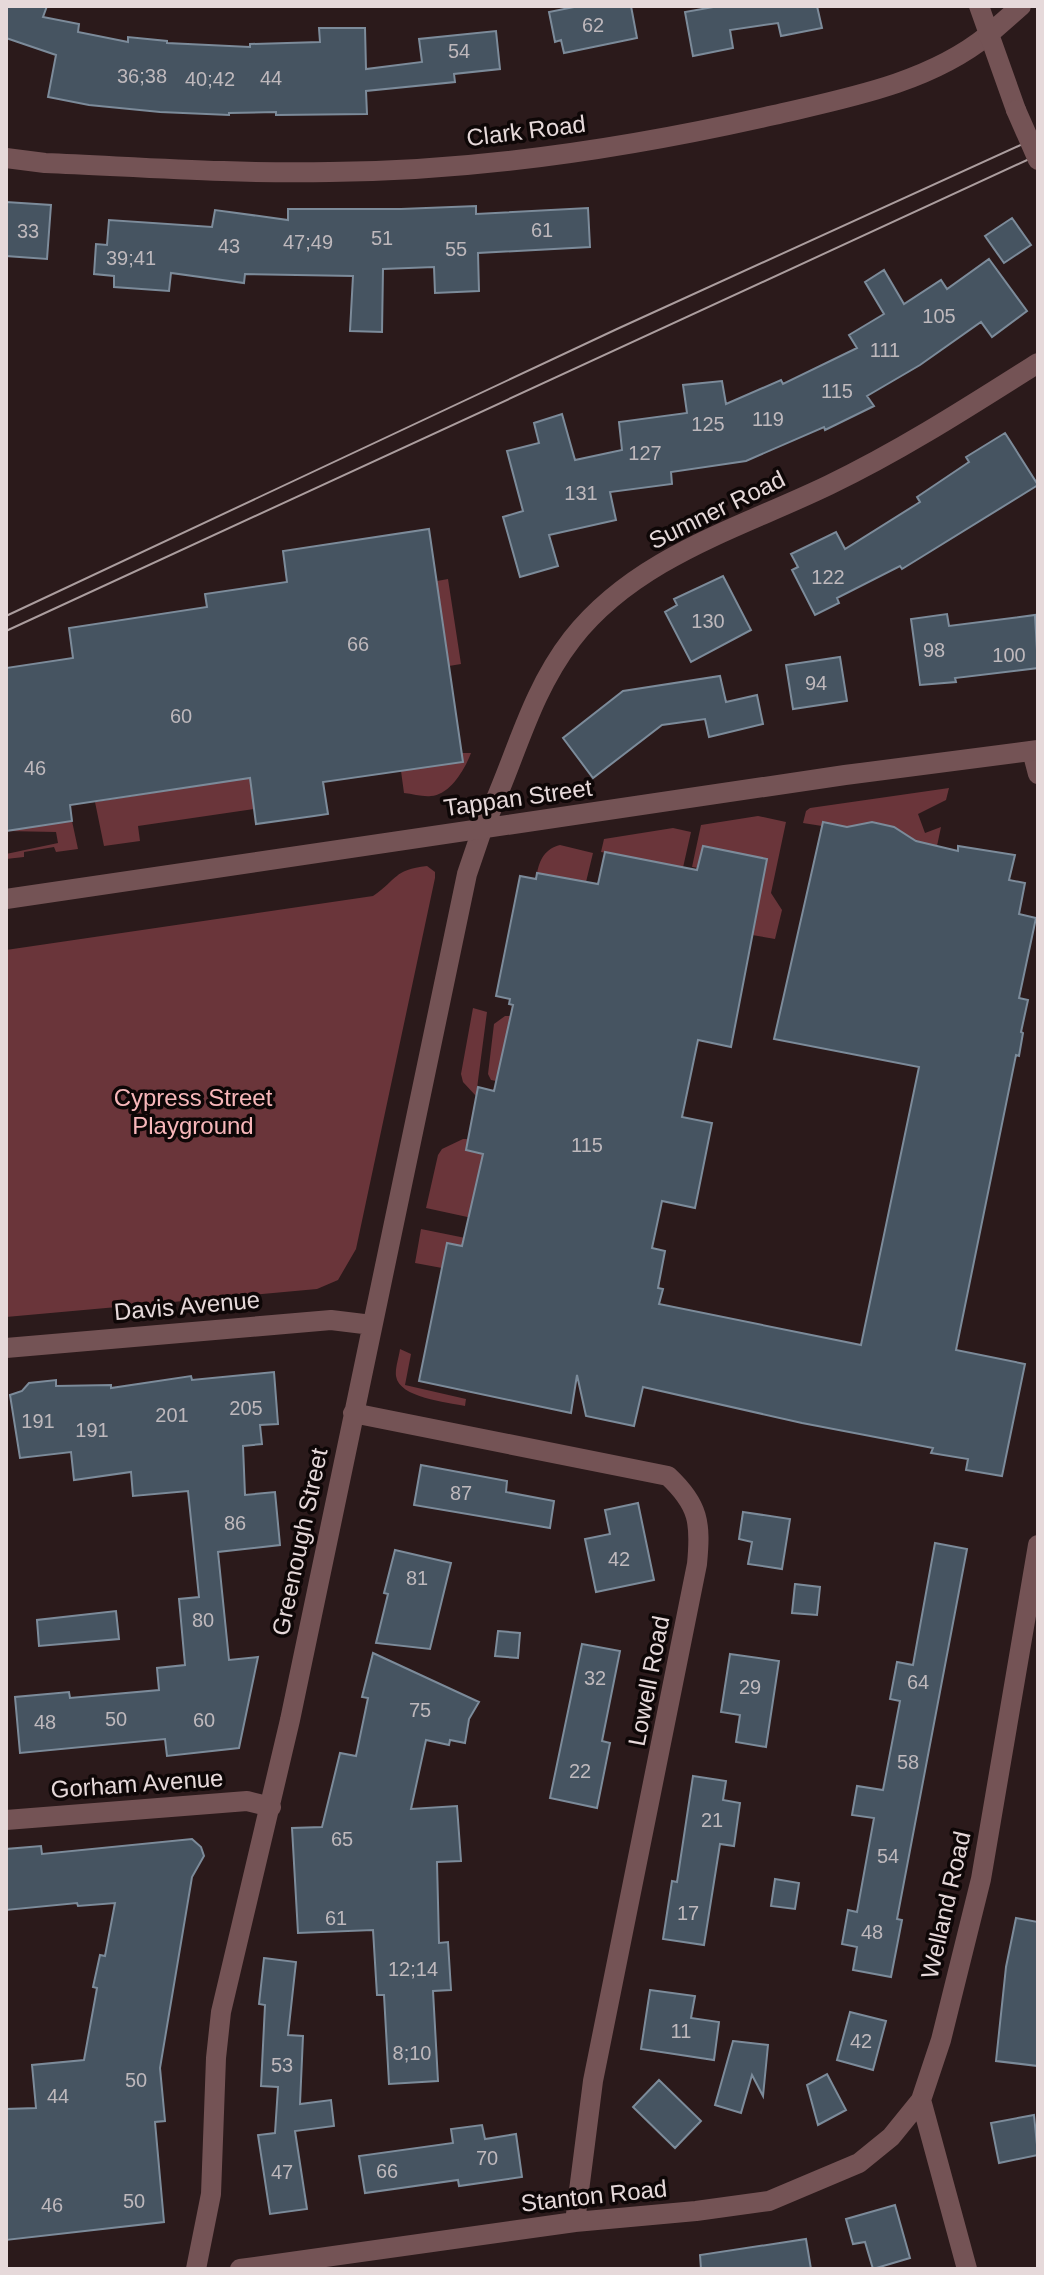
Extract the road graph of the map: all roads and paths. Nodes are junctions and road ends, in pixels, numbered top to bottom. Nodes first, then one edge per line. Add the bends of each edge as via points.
1 (979, 6) edge
2 (1021, 6) edge
3 (988, 35) junction
4 (6, 158) edge
5 (1038, 160) edge
6 (1038, 363) edge
7 (1035, 750) edge
8 (1038, 774) edge
9 (482, 830) junction
10 (6, 899) edge
11 (372, 1325) junction
12 (6, 1348) edge
13 (353, 1413) junction
14 (1038, 1545) edge
15 (271, 1807) junction
16 (6, 1820) edge
17 (921, 2100) junction
18 (575, 2222) junction
19 (196, 2269) edge
20 (240, 2269) edge
21 (967, 2269) edge

1 - 3 street
2 - 3 street, Clark Road
3 - 4 street, Clark Road via 937,68 859,94 721,127 581,152 434,168 331,172
3 - 5 street, bridge
6 - 9 street, Sumner Road via 876,461 688,548 609,602 571,640 533,703
7 - 8 street
7 - 9 street, Tappan Street
9 - 10 street, Tappan Street
9 - 11 street, Greenough Street via 464,885
11 - 12 street, Davis Avenue via 331,1320
11 - 13 street, Greenough Street
13 - 15 street, Greenough Street
13 - 18 street, Lowell Road via 668,1476 696,1512 697,1564 593,2081
14 - 17 street, Welland Road via 981,1879
15 - 16 street, Gorham Avenue via 247,1801
15 - 19 street, Greenough Street via 221,2012 211,2194
17 - 18 street, Stanton Road via 891,2137 859,2163 769,2201
17 - 21 street
18 - 20 street, Stanton Road

